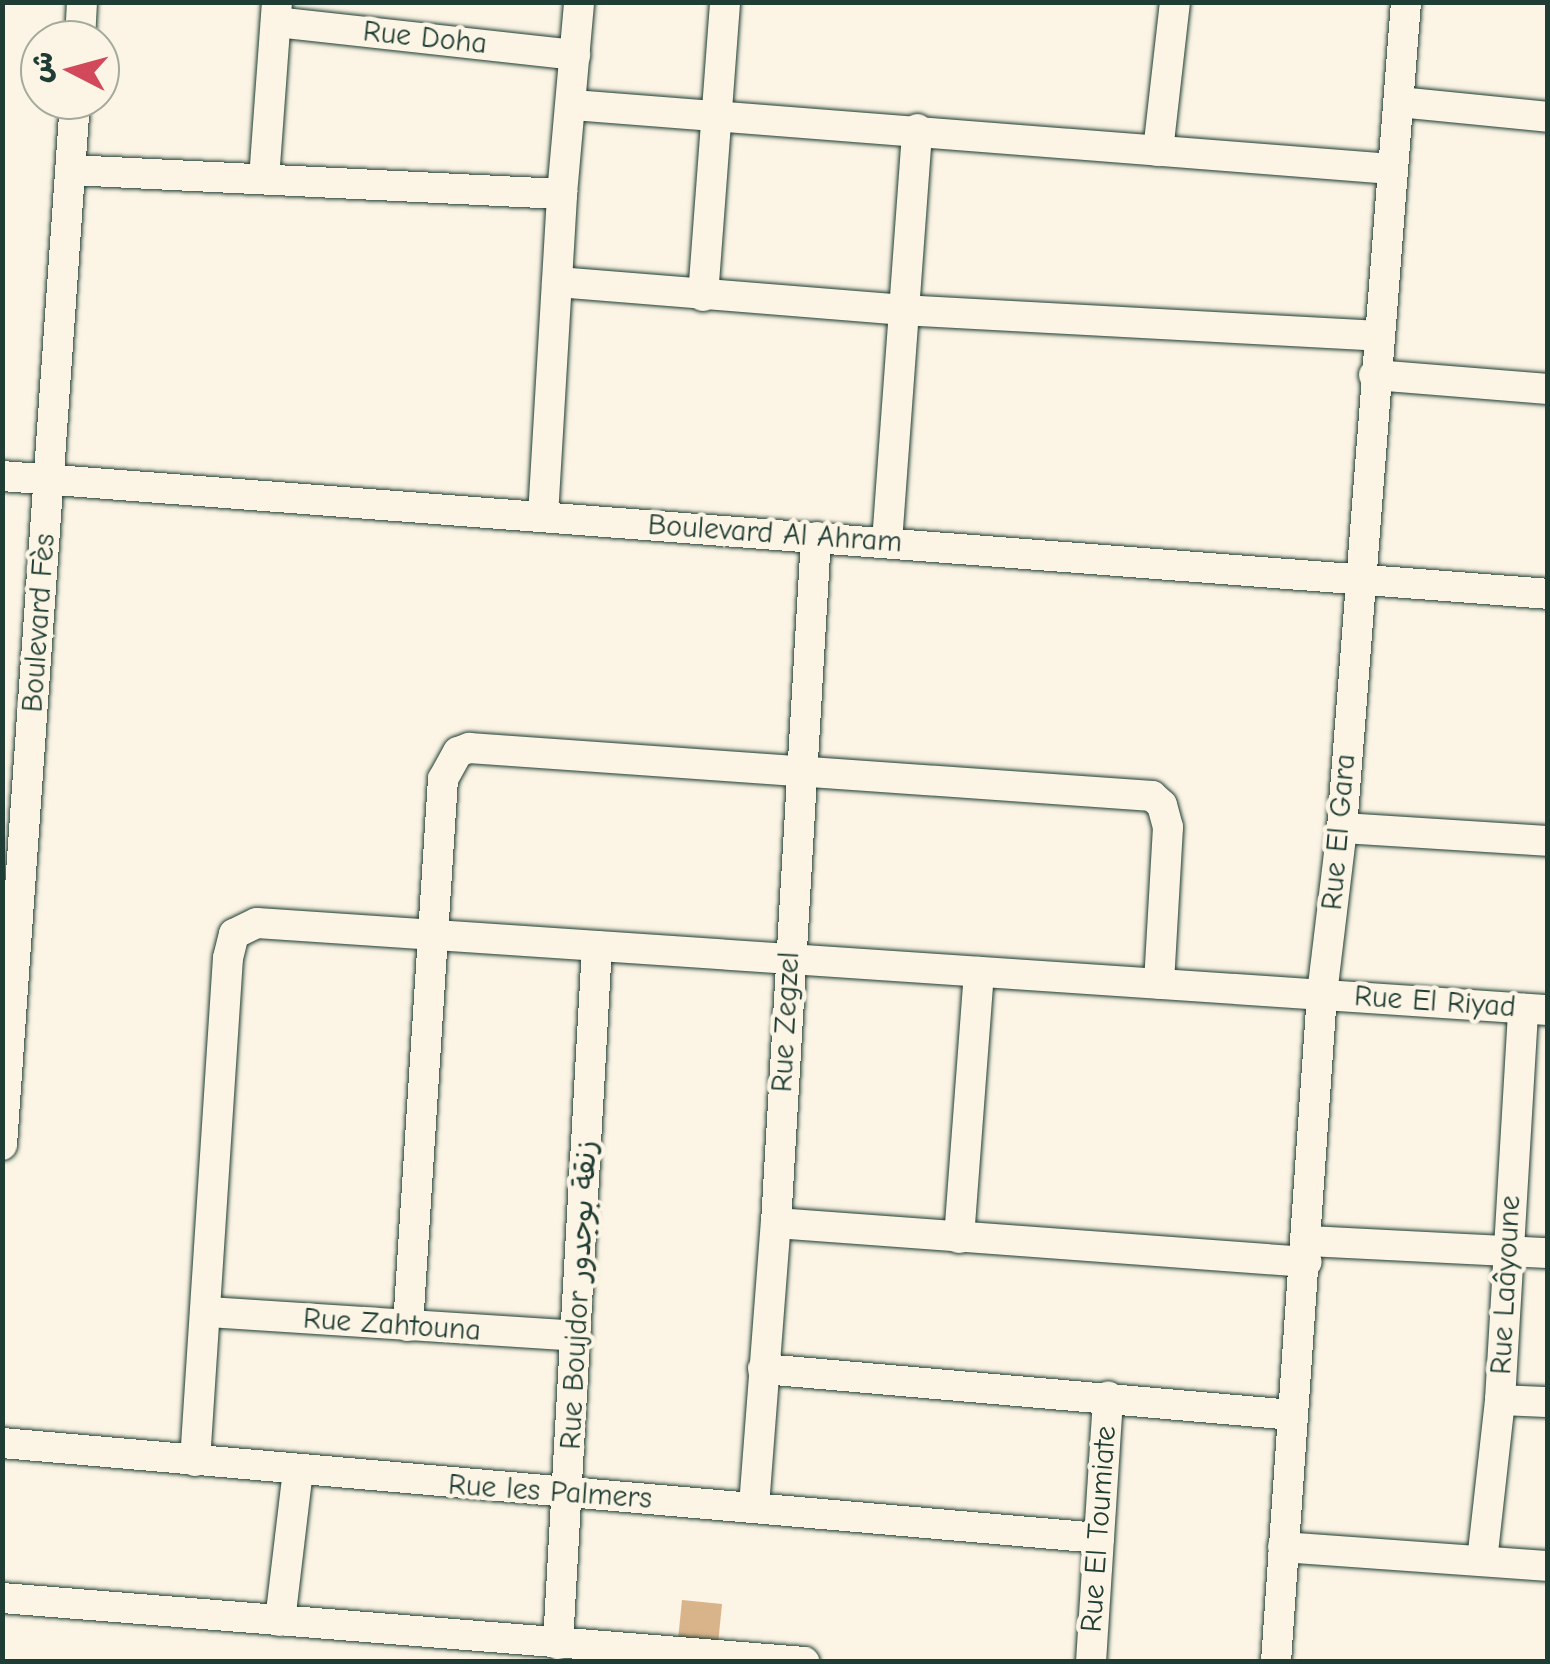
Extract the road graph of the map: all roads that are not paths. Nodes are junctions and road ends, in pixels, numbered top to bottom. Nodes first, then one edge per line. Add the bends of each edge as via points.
1 (579, 2) edge
2 (725, 2) edge
3 (1174, 2) edge
4 (1406, 2) edge
5 (276, 12) edge
6 (575, 55) junction
7 (1400, 102) junction
8 (573, 105) junction
9 (718, 116) junction
10 (1548, 117) edge
11 (74, 120) edge
12 (917, 129) junction
13 (1158, 151) junction
14 (1392, 169) junction
15 (70, 170) junction
16 (264, 179) junction
17 (562, 194) junction
18 (558, 282) junction
19 (703, 296) junction
20 (902, 310) junction
21 (1378, 336) junction
22 (1374, 375) junction
23 (1548, 389) edge
24 (2, 476) edge
25 (49, 480) junction
26 (542, 516) junction
27 (816, 537) junction
28 (887, 542) junction
29 (1359, 578) junction
30 (1548, 594) edge
31 (802, 772) junction
32 (1342, 828) junction
33 (13, 834) edge
34 (1548, 842) edge
35 (436, 937) junction
36 (597, 946) junction
37 (790, 960) junction
38 (979, 972) junction
39 (1160, 984) junction
40 (1322, 994) junction
41 (1535, 1010) edge
42 (2, 1145) edge
43 (776, 1223) junction
44 (960, 1238) junction
45 (1508, 1251) junction
46 (1307, 1252) junction
47 (1548, 1253) edge
48 (208, 1312) junction
49 (408, 1326) junction
50 (576, 1336) junction
51 (763, 1369) junction
52 (1108, 1397) junction
53 (1500, 1400) junction
54 (1548, 1402) edge
55 (1293, 1415) junction
56 (2, 1443) edge
57 (195, 1461) junction
58 (298, 1471) junction
59 (570, 1494) junction
60 (754, 1506) junction
61 (1098, 1538) junction
62 (1283, 1547) junction
63 (1482, 1562) junction
64 (1548, 1566) edge
65 (2, 1598) edge
66 (280, 1621) junction
67 (558, 1644) junction
68 (458, 1649) edge
69 (804, 1662) edge
70 (1091, 1662) edge
71 (1276, 1662) edge

1 - 6 street
2 - 9 street
3 - 13 street
4 - 7 street, Rue El Gara
5 - 6 street, Rue Doha
5 - 16 street
6 - 8 street
7 - 10 street
7 - 14 street, Rue El Gara
8 - 9 street
8 - 17 street
9 - 12 street
9 - 19 street
11 - 15 street, Boulevard Fès
12 - 13 street
12 - 20 street
13 - 14 street
14 - 21 street, Rue El Gara
15 - 16 street
15 - 25 street, Boulevard Fès
16 - 17 street
17 - 18 street
18 - 19 street
18 - 26 street
19 - 20 street
20 - 21 street
20 - 28 street
21 - 22 street, Rue El Gara
22 - 23 street
22 - 29 street, Rue El Gara
24 - 25 street, Boulevard Al Ahram
25 - 26 street, Boulevard Al Ahram
25 - 33 street, Boulevard Fès
26 - 27 street, Boulevard Al Ahram
27 - 28 street, Boulevard Al Ahram
27 - 31 street, Rue Zegzel
28 - 29 street, Boulevard Al Ahram
29 - 30 street, Boulevard Al Ahram
29 - 32 street, Rue El Gara
31 - 35 street via 458,752 443,779
31 - 37 street, Rue Zegzel
31 - 39 street via 1152,796 1168,827
32 - 34 street
32 - 40 street, Rue El Gara
33 - 42 street, Boulevard Fès
35 - 36 street, Rue El Riyad
35 - 48 street, Rue El Riyad via 257,923 234,934
35 - 49 street
36 - 37 street, Rue El Riyad
36 - 50 street, Rue Boujdor زنقة بوجدور
37 - 38 street, Rue El Riyad
37 - 43 street, Rue Zegzel
38 - 39 street, Rue El Riyad
38 - 44 street
39 - 40 street, Rue El Riyad
40 - 41 street, Rue El Riyad
40 - 46 street, Rue El Gara
41 - 45 street, Rue Laâyoune
43 - 44 street
43 - 51 street, Rue Zegzel
44 - 46 street
45 - 46 street
45 - 47 street
45 - 53 street, Rue Laâyoune
46 - 55 street, Rue El Gara
48 - 49 street, Rue Zahtouna
48 - 57 street
49 - 50 street, Rue Zahtouna
50 - 59 street, Rue Boujdor زنقة بوجدور
51 - 52 street
51 - 60 street, Rue Zegzel
52 - 55 street
52 - 61 street, Rue El Toumiate
53 - 54 street
53 - 63 street, Rue Laâyoune
55 - 62 street, Rue El Gara
56 - 57 street, Rue les Palmers
57 - 58 street, Rue les Palmers
58 - 59 street, Rue les Palmers
58 - 66 street
59 - 60 street, Rue les Palmers
59 - 67 street, Rue Boujdor زنقة بوجدور
60 - 61 street, Rue les Palmers
61 - 70 street, Rue El Toumiate
62 - 63 street
62 - 71 street, Rue El Gara
63 - 64 street
65 - 66 street
66 - 68 street
67 - 68 street
67 - 69 street

